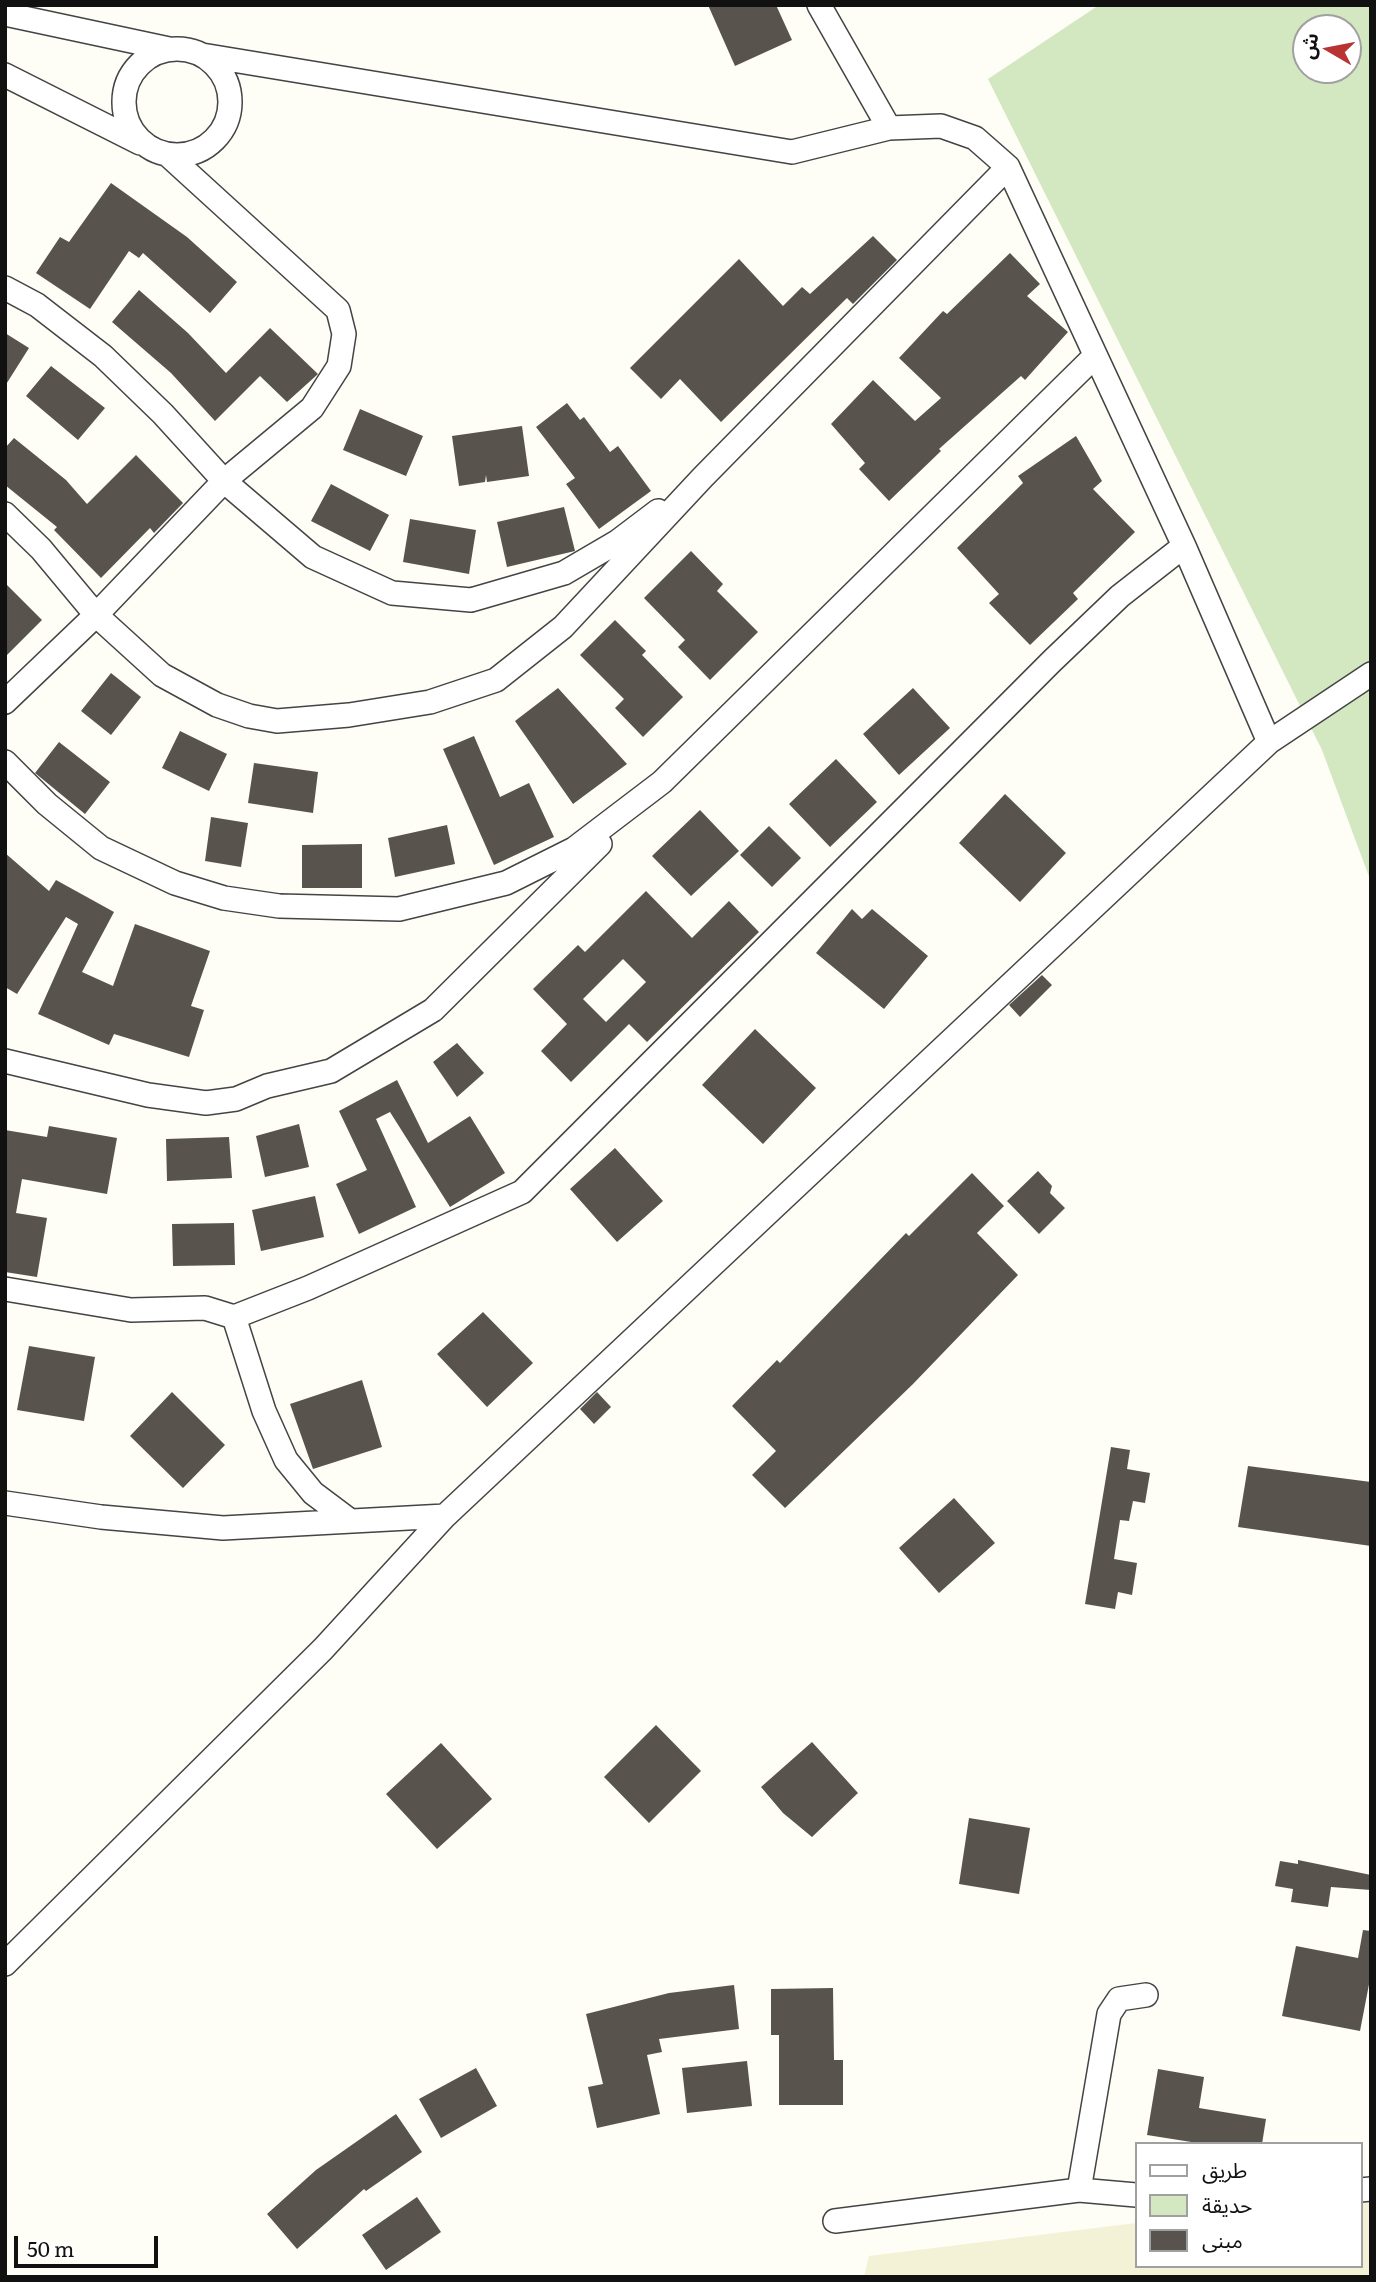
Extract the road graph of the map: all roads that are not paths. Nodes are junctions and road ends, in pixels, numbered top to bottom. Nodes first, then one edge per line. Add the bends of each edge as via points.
1 (819, 5) edge
2 (5, 14) edge
3 (169, 49) junction
4 (202, 55) junction
5 (5, 75) edge
6 (889, 128) junction
7 (145, 145) junction
8 (167, 155) junction
9 (1008, 167) junction
10 (5, 288) edge
11 (1095, 356) junction
12 (703, 477) junction
13 (224, 481) junction
14 (5, 514) edge
15 (1184, 547) junction
16 (96, 615) junction
17 (1371, 674) edge
18 (5, 702) edge
19 (1269, 742) junction
20 (5, 762) edge
21 (662, 782) junction
22 (5, 1061) edge
23 (5, 1289) edge
24 (234, 1317) junction
25 (5, 1503) edge
26 (444, 1516) junction
27 (349, 1520) junction
28 (5, 1964) edge
29 (1146, 1995) dead end
30 (1079, 2190) junction
31 (1134, 2195) edge
32 (835, 2221) dead end

1 - 6 street
2 - 3 street
3 - 4 street
3 - 7 street via 138,66 123,98 132,132
4 - 6 street via 792,152
4 - 8 street via 225,79 230,95 227,119 214,141 200,151
5 - 7 street
6 - 9 street via 941,126 975,138
7 - 8 street
8 - 13 street via 338,310 344,334 339,366 312,408
9 - 11 street
9 - 12 street
10 - 13 street via 37,304 103,356
11 - 15 street
11 - 21 street
12 - 13 street via 617,542 564,573 471,600 392,593 313,557
12 - 16 street via 563,627 496,680 430,702 277,721 248,716 162,675
13 - 16 street
14 - 16 street
15 - 19 street
15 - 24 street via 1120,596 1052,661 522,1192
16 - 18 street
17 - 19 street
19 - 26 street
20 - 21 street via 101,848 175,883 224,898 279,906 399,909 506,883 574,849
21 - 22 street via 433,1010 331,1071 267,1086 236,1099 206,1103 148,1095
23 - 24 street via 131,1310 205,1308
24 - 27 street via 264,1410 286,1460 313,1493
25 - 27 street via 223,1528
26 - 27 street
26 - 28 street via 323,1649
29 - 30 street via 1119,1999 1109,2014
30 - 31 street
30 - 32 street

